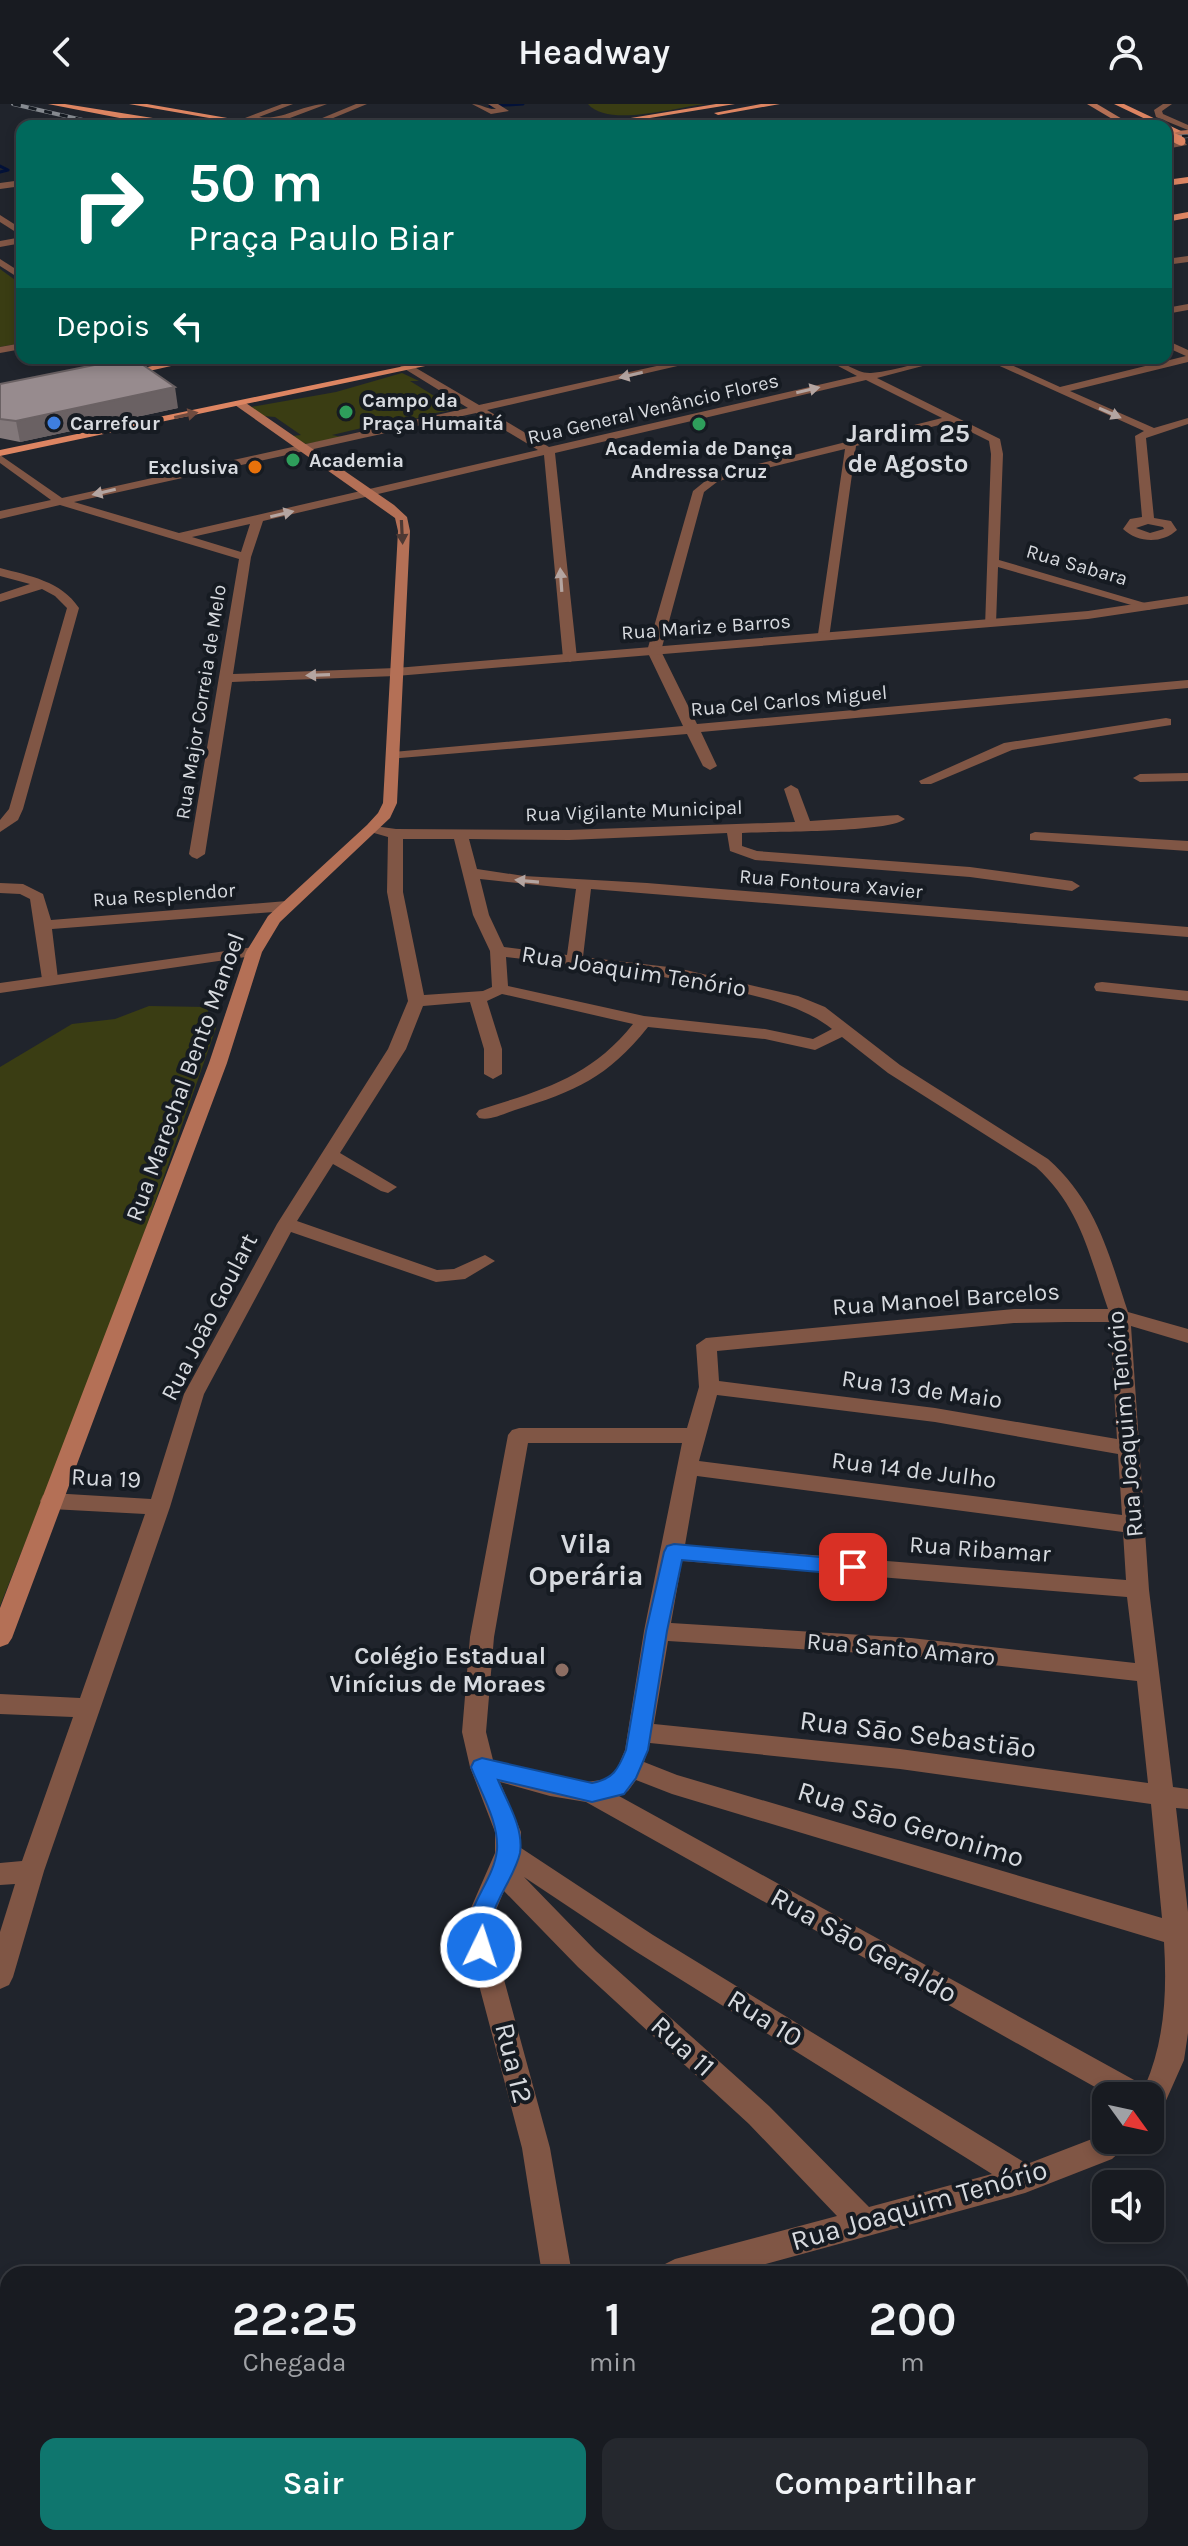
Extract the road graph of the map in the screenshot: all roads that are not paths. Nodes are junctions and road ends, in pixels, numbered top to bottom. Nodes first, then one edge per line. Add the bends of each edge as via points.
1 (112, 104) edge
2 (133, 104) edge
3 (289, 104) edge
4 (323, 104) edge
5 (363, 104) edge
6 (476, 104) edge
7 (731, 104) edge
8 (776, 104) edge
9 (1091, 104) edge
10 (1105, 104) edge
11 (1118, 104) edge
12 (1168, 104) edge
13 (56, 105) edge
14 (1146, 105) edge
15 (494, 107) edge
16 (162, 108) junction
17 (1137, 112) junction
18 (135, 119) junction
19 (139, 120) edge
20 (144, 120) edge
21 (169, 120) edge
22 (244, 120) edge
23 (256, 120) edge
24 (281, 120) edge
25 (322, 120) edge
26 (626, 120) edge
27 (676, 120) edge
28 (1119, 120) edge
29 (1138, 120) edge
30 (1154, 120) edge
31 (1165, 120) edge
32 (171, 364) edge
33 (402, 364) edge
34 (429, 364) edge
35 (680, 364) edge
36 (841, 364) edge
37 (921, 364) edge
38 (1000, 364) edge
39 (1158, 364) edge
40 (409, 368) junction
41 (867, 376) junction
42 (107, 377) edge
43 (1059, 390) junction
44 (239, 403) junction
45 (480, 409) junction
46 (954, 418) junction
47 (1188, 421) edge
48 (1150, 430) junction
49 (851, 444) junction
50 (305, 447) junction
51 (549, 452) junction
52 (0, 456) edge
53 (372, 494) junction
54 (61, 502) junction
55 (0, 515) edge
56 (257, 520) junction
57 (1148, 520) dead end
58 (179, 537) junction
59 (245, 557) junction
60 (994, 562) junction
61 (0, 572) edge
62 (40, 585) junction
63 (0, 598) edge
64 (1188, 600) edge
65 (1149, 606) junction
66 (990, 624) junction
67 (822, 638) junction
68 (654, 651) junction
69 (570, 658) junction
70 (396, 672) junction
71 (226, 678) junction
72 (1188, 684) edge
73 (1166, 722) dead end
74 (692, 729) junction
75 (393, 756) junction
76 (710, 766) dead end
77 (1188, 777) edge
78 (1140, 778) dead end
79 (926, 781) dead end
80 (791, 789) dead end
81 (898, 819) dead end
82 (804, 826) junction
83 (0, 828) edge
84 (372, 828) junction
85 (734, 828) junction
86 (396, 834) junction
87 (461, 836) junction
88 (1035, 837) dead end
89 (1188, 846) edge
90 (197, 854) dead end
91 (471, 873) junction
92 (584, 884) junction
93 (1072, 886) dead end
94 (0, 888) edge
95 (287, 906) junction
96 (44, 925) junction
97 (1188, 932) edge
98 (498, 951) junction
99 (254, 952) junction
100 (575, 958) junction
101 (50, 979) junction
102 (1102, 987) dead end
103 (0, 988) edge
104 (500, 989) junction
105 (477, 996) junction
106 (1188, 996) edge
107 (416, 1001) junction
108 (644, 1021) junction
109 (843, 1030) junction
110 (493, 1074) dead end
111 (485, 1114) dead end
112 (330, 1155) junction
113 (388, 1187) dead end
114 (286, 1224) junction
115 (485, 1261) dead end
116 (1120, 1316) junction
117 (1188, 1336) edge
118 (709, 1387) junction
119 (695, 1436) junction
120 (1127, 1448) junction
121 (688, 1467) junction
122 (51, 1501) junction
123 (159, 1507) junction
124 (1133, 1525) junction
125 (674, 1552) junction
126 (1138, 1590) junction
127 (656, 1631) junction
128 (0, 1638) edge
129 (1146, 1673) junction
130 (0, 1704) edge
131 (89, 1708) junction
132 (639, 1732) junction
133 (482, 1767) junction
134 (630, 1767) junction
135 (592, 1793) junction
136 (1162, 1796) junction
137 (1188, 1799) edge
138 (505, 1862) junction
139 (31, 1871) junction
140 (0, 1874) edge
141 (1177, 1934) junction
142 (0, 1977) edge
143 (1111, 2082) edge
144 (1158, 2082) edge
145 (1092, 2153) edge
146 (1025, 2179) junction
147 (863, 2222) junction
148 (556, 2266) edge
149 (704, 2266) edge

1 - 13 main road via 93,110
2 - 16 main road
3 - 23 street via 249,118
4 - 24 street
5 - 25 street
6 - 15 street
7 - 26 main road
8 - 27 main road
9 - 28 main road
10 - 29 main road
11 - 17 main road
12 - 31 street via 1158,110
13 - 18 main road
14 - 17 main road
16 - 21 main road via 128,113
16 - 22 main road
17 - 30 main road
18 - 19 main road
18 - 20 main road
32 - 42 main road
33 - 40 street
34 - 40 main road
35 -> 45 street
36 - 41 street
37 - 41 street, Rua General Venâncio Flores
38 - 43 street
39 - 43 street
40 - 44 main road
40 - 45 street
41 - 46 street
51 -> 41 street, Rua General Venâncio Flores
43 -> 48 street
44 - 50 main road, Rua Marechal Bento Manoel
52 -> 44 main road
45 - 50 street
45 - 51 street
46 - 49 street
46 - 60 street via 986,433 996,444
47 - 48 street
48 - 57 street via 1140,439
49 - 67 street
49 - 68 street via 730,474 699,491
50 - 53 main road, Rua Marechal Bento Manoel
50 -> 54 street
51 - 53 street, Rua General Venâncio Flores
69 -> 51 street
52 - 54 street, Rua Major Correia de Melo
56 -> 53 street, Rua General Venâncio Flores
53 -> 70 main road, Rua Marechal Bento Manoel via 403,523
54 - 55 street
54 - 58 street, Rua Major Correia de Melo
56 - 58 street, Rua General Venâncio Flores
56 - 59 street, Rua Major Correia de Melo
58 - 59 street, Rua Major Correia de Melo
59 - 71 street, Rua Major Correia de Melo
60 - 65 street, Rua Sabara
60 - 66 street
61 - 62 street
62 - 63 street
62 - 83 street via 59,592 73,608 13,817
64 - 65 street, Rua Mariz e Barros
65 - 66 street, Rua Mariz e Barros
66 - 67 street, Rua Mariz e Barros
67 - 68 street, Rua Mariz e Barros
68 - 69 street, Rua Mariz e Barros
68 - 74 street
69 - 70 street, Rua Mariz e Barros
70 -> 71 street, Rua Mariz e Barros
70 - 75 main road, Rua Marechal Bento Manoel
71 - 90 street, Rua Major Correia de Melo
72 - 74 street, Rua Cel Carlos Miguel
73 - 79 street via 1009,746
74 - 75 street, Rua Cel Carlos Miguel
74 - 76 street
75 - 84 main road, Rua Marechal Bento Manoel via 388,809
77 - 78 street
80 - 82 street
81 - 82 street, Rua Vigilante Municipal
82 - 85 street, Rua Vigilante Municipal
84 - 86 street, Rua Vigilante Municipal
84 - 95 main road, Rua Marechal Bento Manoel
85 - 87 street, Rua Vigilante Municipal
85 - 93 street via 735,848 755,855
86 - 87 street, Rua Vigilante Municipal
86 - 107 street via 393,890
87 - 91 street
88 - 89 street
92 -> 91 street, Rua Fontoura Xavier
91 - 98 street via 485,926
92 - 97 street, Rua Fontoura Xavier
92 - 100 street
94 - 96 street via 31,892
95 - 96 street, Rua Resplendor
95 - 99 main road, Rua Marechal Bento Manoel
96 - 101 street
98 - 100 street, Rua Joaquim Tenório
98 - 104 street
99 - 101 street
99 - 122 main road, Rua Marechal Bento Manoel via 218,1063
100 - 109 street, Rua Joaquim Tenório via 760,990 819,1011
101 - 103 street
102 - 106 street
104 - 105 street
104 - 108 street
105 - 107 street
105 - 110 street via 493,1049
107 - 112 street, Rua Joāo Goulart via 397,1049
108 - 109 street via 815,1045
108 - 111 street via 593,1071
109 - 116 street, Rua Joaquim Tenório via 894,1069 1017,1144 1063,1182 1086,1217
112 - 113 street
112 - 114 street, Rua Joāo Goulart
114 - 115 street via 436,1276 458,1275
114 - 123 street, Rua Joāo Goulart via 194,1394
116 - 117 street, Rua Manoel Barcelos
116 - 118 street, Rua Manoel Barcelos via 1014,1316 706,1345
116 - 120 street, Rua Joaquim Tenório
118 - 119 street
118 - 120 street, Rua 13 de Maio via 935,1415
119 - 121 street
119 - 133 street via 519,1435 482,1637 474,1732
120 - 124 street, Rua Joaquim Tenório
121 - 124 street, Rua 14 de Julho
121 - 125 street
122 - 123 street, Rua 19
122 - 128 main road, Rua Marechal Bento Manoel
123 - 131 street, Rua Joāo Goulart
124 - 126 street, Rua Joaquim Tenório
125 - 126 street, Rua Ribamar via 1031,1577
125 - 127 street
126 - 129 street, Rua Joaquim Tenório
127 - 129 street, Rua Santo Amaro via 911,1647
127 - 132 street
129 - 136 street, Rua Joaquim Tenório
130 - 131 street
131 - 139 street, Rua Joāo Goulart
132 - 134 street
132 - 136 street, Rua Sāo Sebastiāo via 900,1759
133 - 135 street, Rua Sāo Geraldo
133 - 138 street via 508,1832
134 - 135 street via 616,1787
134 - 141 street, Rua Sāo Geronimo
135 - 143 street, Rua Sāo Geraldo
136 - 137 street, Rua Sāo Sebastiāo
136 - 141 street, Rua Joaquim Tenório
138 - 146 street, Rua 10
138 - 147 street, Rua 11 via 587,1959 759,2115
138 - 148 street, Rua 12 via 478,1932 536,2148
139 - 140 street
139 - 142 street, Rua Joāo Goulart
141 - 144 street, Rua Joaquim Tenório via 1177,2017 1170,2060
145 - 146 street, Rua Joaquim Tenório
146 - 147 street, Rua Joaquim Tenório
147 - 149 street, Rua Joaquim Tenório

